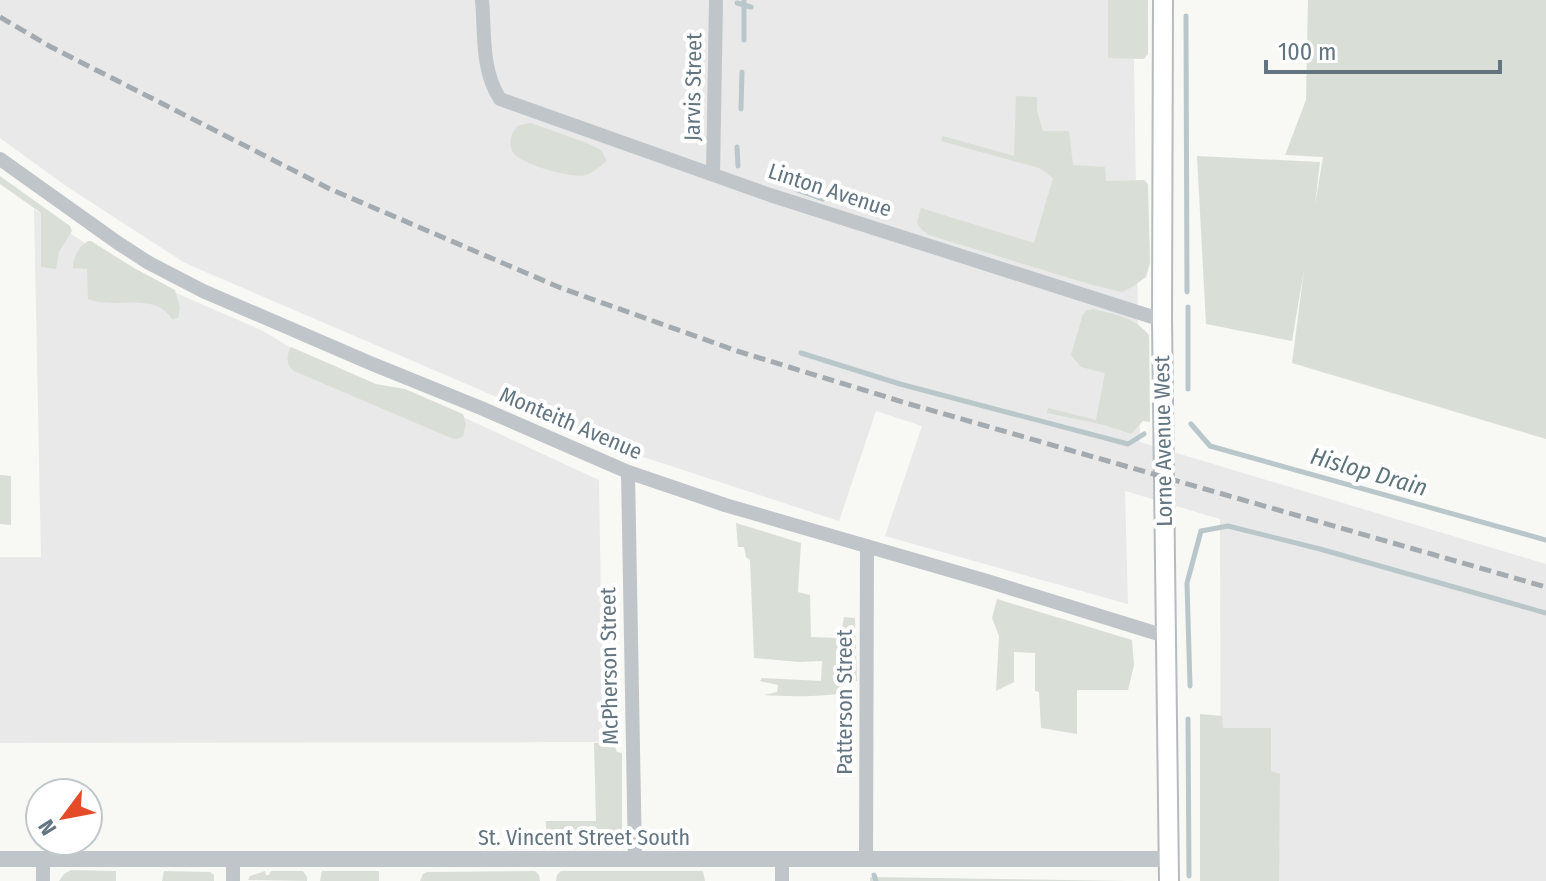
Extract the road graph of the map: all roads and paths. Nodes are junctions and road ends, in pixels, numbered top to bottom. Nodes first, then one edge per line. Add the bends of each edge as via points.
1 (482, 0) edge
2 (716, 0) edge
3 (1163, 0) edge
4 (0, 159) edge
5 (713, 175) junction
6 (1162, 320) junction
7 (628, 472) junction
8 (867, 546) junction
9 (1165, 636) junction
10 (0, 859) edge
11 (43, 859) junction
12 (233, 859) junction
13 (635, 859) junction
14 (782, 859) junction
15 (866, 859) junction
16 (1168, 859) junction
17 (43, 881) edge
18 (233, 881) edge
19 (782, 881) edge
20 (1169, 881) edge

1 - 5 street, Linton Avenue via 487,71 500,99
2 - 5 street, Jarvis Street
3 - 6 main road, Lorne Avenue West
4 - 7 street, Monteith Avenue via 118,243 203,291
5 - 6 street, Linton Avenue
6 - 9 main road, Lorne Avenue West
7 - 8 street, Monteith Avenue
7 - 13 street, McPherson Street
8 - 9 street, Monteith Avenue
8 - 15 street, Patterson Street
9 - 16 main road, Lorne Avenue West
10 - 11 street, St. Vincent Street South
11 - 12 street, St. Vincent Street South
11 - 17 street
12 - 13 street, St. Vincent Street South
12 - 18 street
13 - 14 street, St. Vincent Street South
14 - 15 street, St. Vincent Street South
14 - 19 street
15 - 16 street, St. Vincent Street South
16 - 20 main road, Lorne Avenue West

